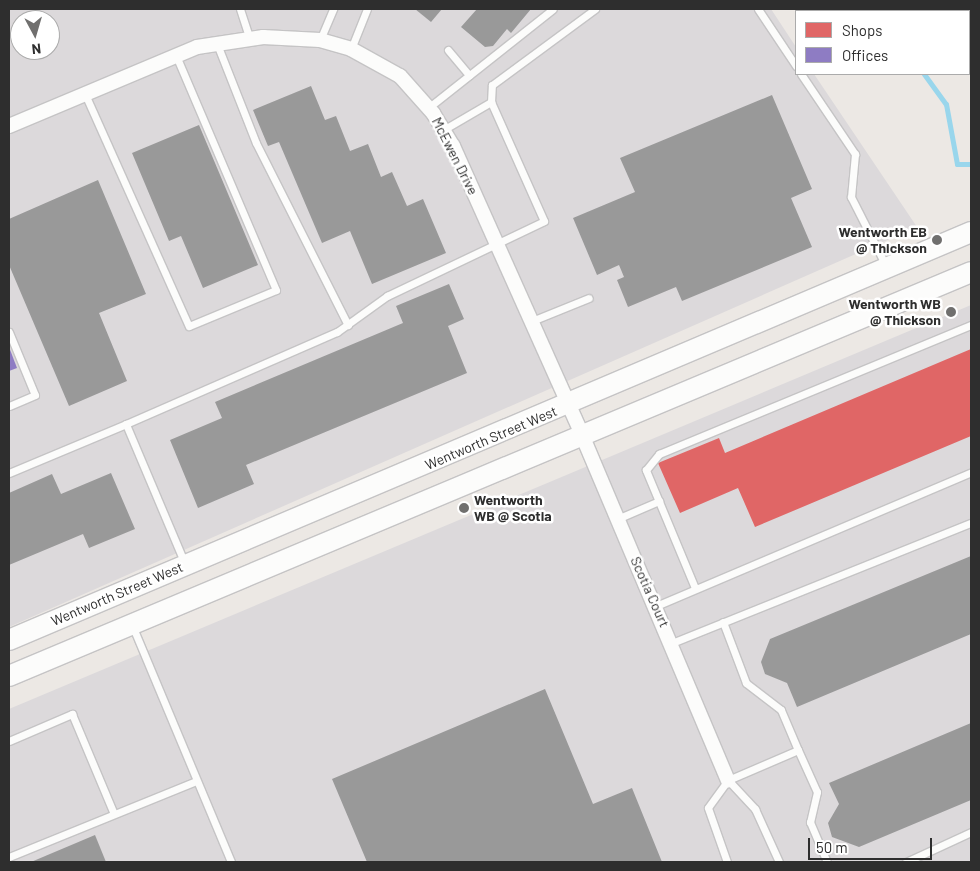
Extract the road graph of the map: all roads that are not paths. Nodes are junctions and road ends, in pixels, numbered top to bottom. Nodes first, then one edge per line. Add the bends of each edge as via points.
1 (240, 9) edge
2 (333, 9) edge
3 (367, 9) edge
4 (553, 9) edge
5 (595, 9) edge
6 (758, 9) edge
7 (250, 39) junction
8 (320, 40) junction
9 (218, 44) junction
10 (351, 49) junction
11 (448, 50) dead end
12 (176, 56) junction
13 (795, 64) edge
14 (469, 75) junction
15 (802, 75) edge
16 (85, 94) junction
17 (491, 102) junction
18 (428, 108) junction
19 (9, 126) edge
20 (444, 130) junction
21 (971, 232) edge
22 (496, 241) junction
23 (887, 268) junction
24 (971, 272) edge
25 (589, 298) dead end
26 (532, 321) junction
27 (348, 325) junction
28 (971, 325) edge
29 (9, 332) edge
30 (570, 405) junction
31 (9, 406) edge
32 (126, 424) junction
33 (582, 434) junction
34 (971, 472) edge
35 (9, 473) edge
36 (659, 501) junction
37 (618, 519) junction
38 (971, 523) edge
39 (186, 565) junction
40 (695, 588) junction
41 (656, 606) junction
42 (723, 622) junction
43 (132, 624) junction
44 (9, 640) edge
45 (672, 643) junction
46 (9, 676) edge
47 (9, 741) edge
48 (798, 750) junction
49 (728, 780) junction
50 (196, 781) junction
51 (114, 814) junction
52 (971, 832) edge
53 (9, 857) edge
54 (231, 862) edge
55 (727, 862) edge
56 (780, 862) edge
57 (827, 862) edge
58 (906, 862) edge

1 - 7 lane
2 - 8 lane
3 - 10 lane
4 - 14 lane
5 - 17 lane via 492,86
6 - 13 lane
7 - 8 street, McEwen Drive
7 - 9 street, McEwen Drive
8 - 10 street, McEwen Drive
9 - 12 street, McEwen Drive
9 - 27 lane via 256,143
10 - 18 street, McEwen Drive via 400,76
11 - 14 lane
12 - 16 street, McEwen Drive
12 - 16 lane via 276,290 189,326
14 - 18 lane
15 - 23 lane via 855,154 852,197
16 - 19 street, McEwen Drive
17 - 20 lane
17 - 22 lane via 544,221
18 - 20 street, McEwen Drive
20 - 22 street, McEwen Drive
21 - 23 main road, Wentworth Street West
22 - 26 street, McEwen Drive
22 - 27 lane via 387,296
23 - 30 main road, Wentworth Street West
24 - 33 main road
25 - 26 lane
26 - 30 street, McEwen Drive
27 - 32 lane
28 - 36 lane via 659,454 646,470
29 - 31 lane via 35,395
30 - 33 street, Scotia Court
30 - 39 main road, Wentworth Street West
32 - 35 lane
32 - 39 lane
33 - 37 street, Scotia Court
33 - 43 main road
34 - 40 lane
36 - 37 lane
36 - 40 lane
37 - 41 street, Scotia Court
38 - 42 lane
39 - 44 main road, Wentworth Street West
40 - 41 lane
41 - 45 street, Scotia Court
42 - 45 lane
42 - 48 lane via 746,683 781,710
43 - 46 main road
43 - 50 lane
45 - 49 street, Scotia Court
47 - 51 lane via 72,714
48 - 49 lane
48 - 57 lane via 817,792 810,822
49 - 55 lane via 708,808
49 - 56 lane via 755,809
50 - 51 lane
50 - 54 lane
51 - 53 lane
52 - 58 lane

